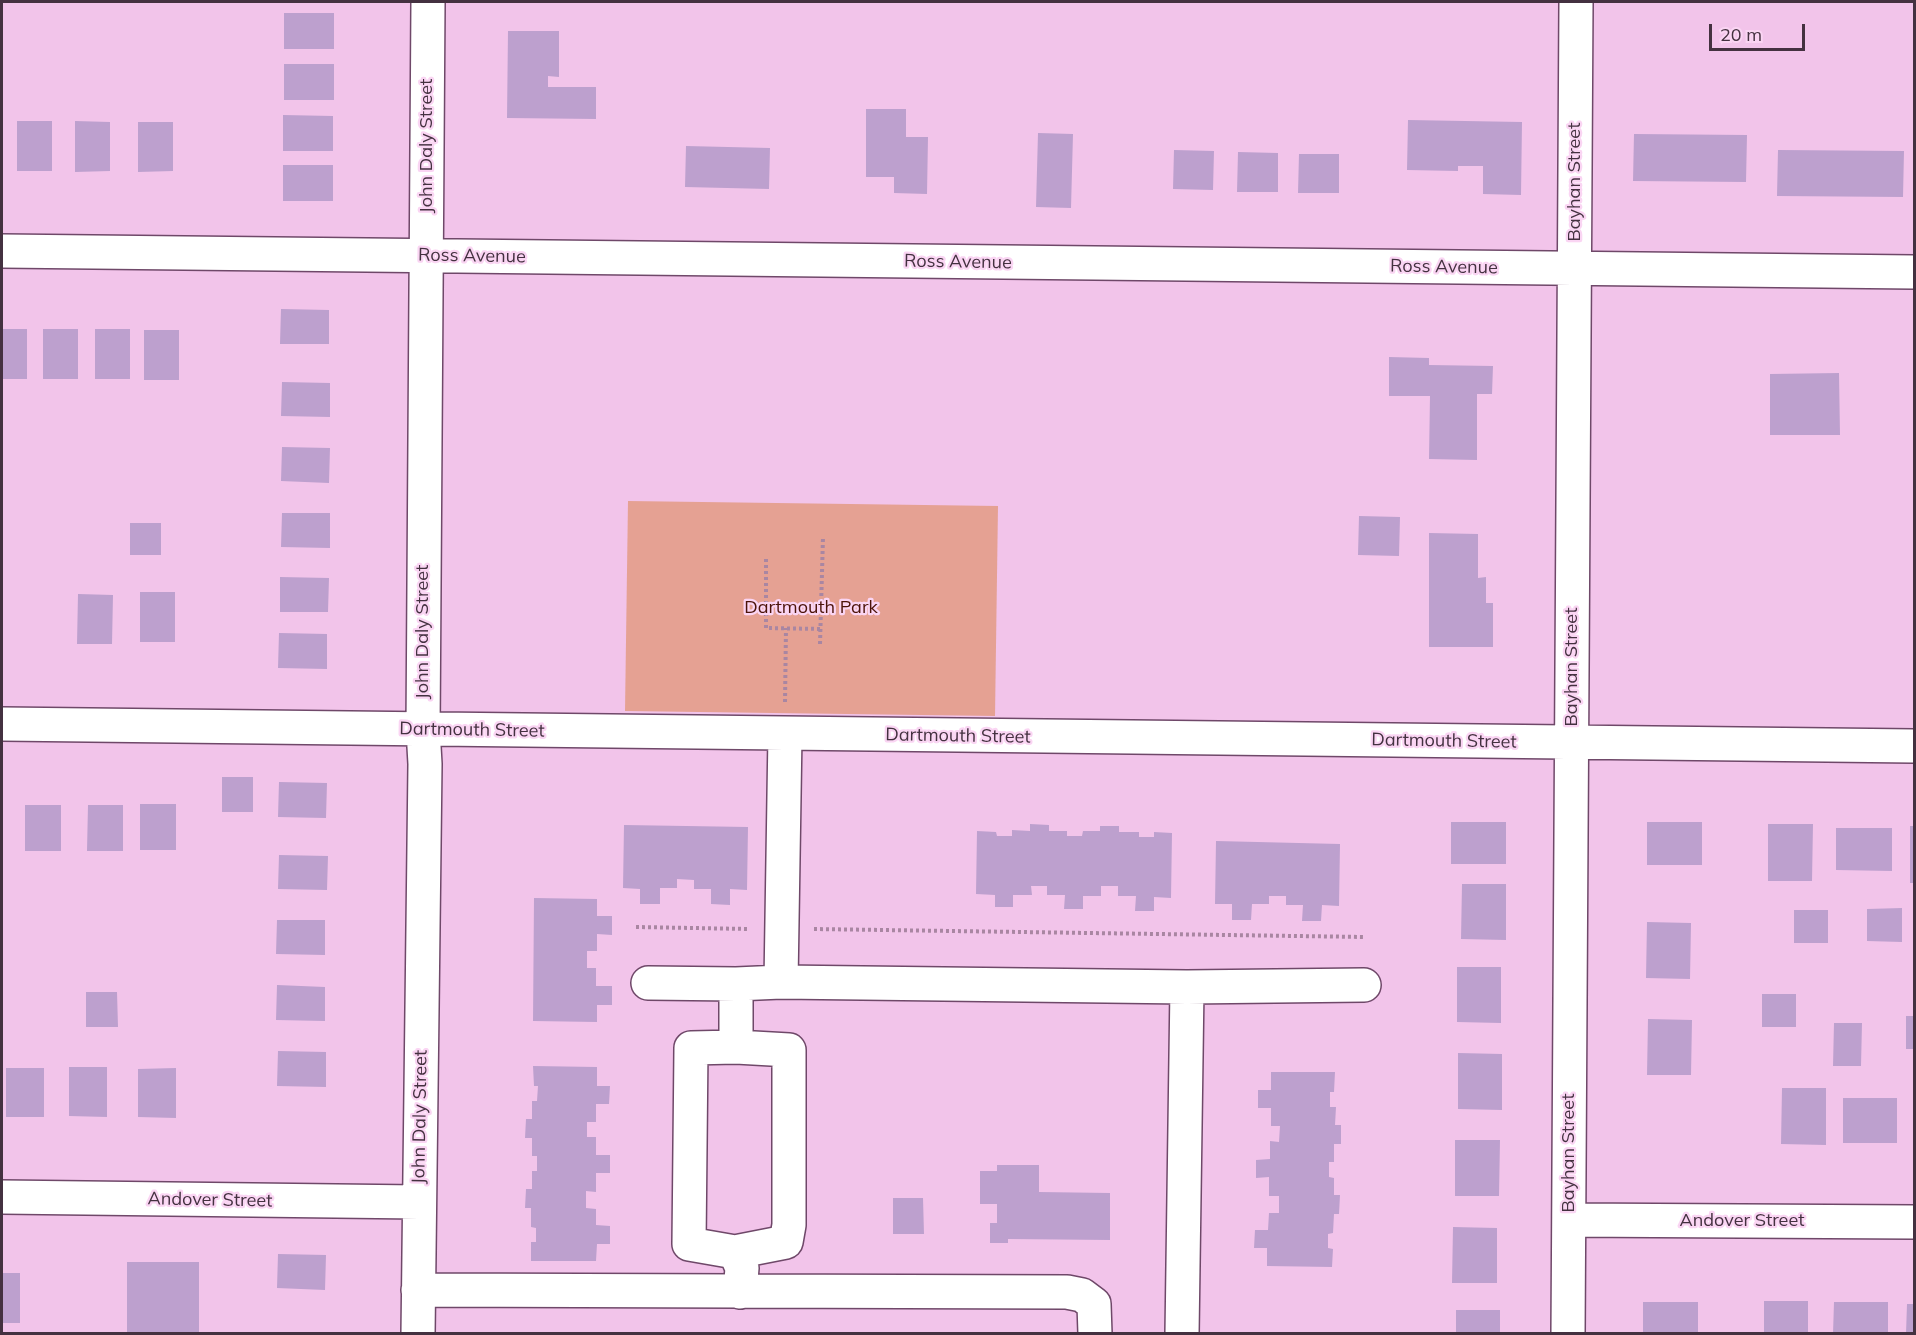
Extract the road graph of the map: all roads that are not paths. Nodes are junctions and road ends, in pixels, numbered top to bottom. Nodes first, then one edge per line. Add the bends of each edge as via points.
1 (428, 2) edge
2 (1576, 2) edge
3 (2, 251) edge
4 (426, 255) junction
5 (1574, 269) junction
6 (1914, 272) edge
7 (2, 724) edge
8 (423, 729) junction
9 (785, 734) junction
10 (1572, 743) junction
11 (1914, 746) edge
12 (781, 982) junction
13 (648, 983) dead end
14 (736, 984) junction
15 (1364, 985) dead end
16 (1187, 987) junction
17 (736, 1047) junction
18 (2, 1197) edge
19 (419, 1202) junction
20 (1569, 1220) junction
21 (1914, 1222) edge
22 (735, 1252) junction
23 (418, 1290) junction
24 (740, 1292) junction
25 (418, 1334) edge
26 (1095, 1334) edge
27 (1182, 1334) edge
28 (1568, 1334) edge

1 - 4 street, John Daly Street
2 - 5 street, Bayhan Street
3 - 4 street, Ross Avenue
4 - 5 street, Ross Avenue
4 - 8 street, John Daly Street
5 - 6 street, Ross Avenue
5 - 10 street, Bayhan Street
7 - 8 street, Dartmouth Street
8 - 9 street, Dartmouth Street
8 - 19 street, John Daly Street
9 - 10 street, Dartmouth Street
9 - 12 street
10 - 11 street, Dartmouth Street
10 - 20 street, Bayhan Street
12 - 14 street
12 - 16 street
13 - 14 street
14 - 17 street
15 - 16 street
16 - 27 street
17 - 22 street via 692,1048 689,1244
17 - 22 street via 789,1050 789,1225 786,1242
18 - 19 street, Andover Street
19 - 23 street, John Daly Street
20 - 21 street, Andover Street
20 - 28 street, Bayhan Street
22 - 24 street via 742,1268
23 - 24 street
23 - 25 street, John Daly Street
24 - 26 street via 1067,1292 1082,1295 1094,1304

